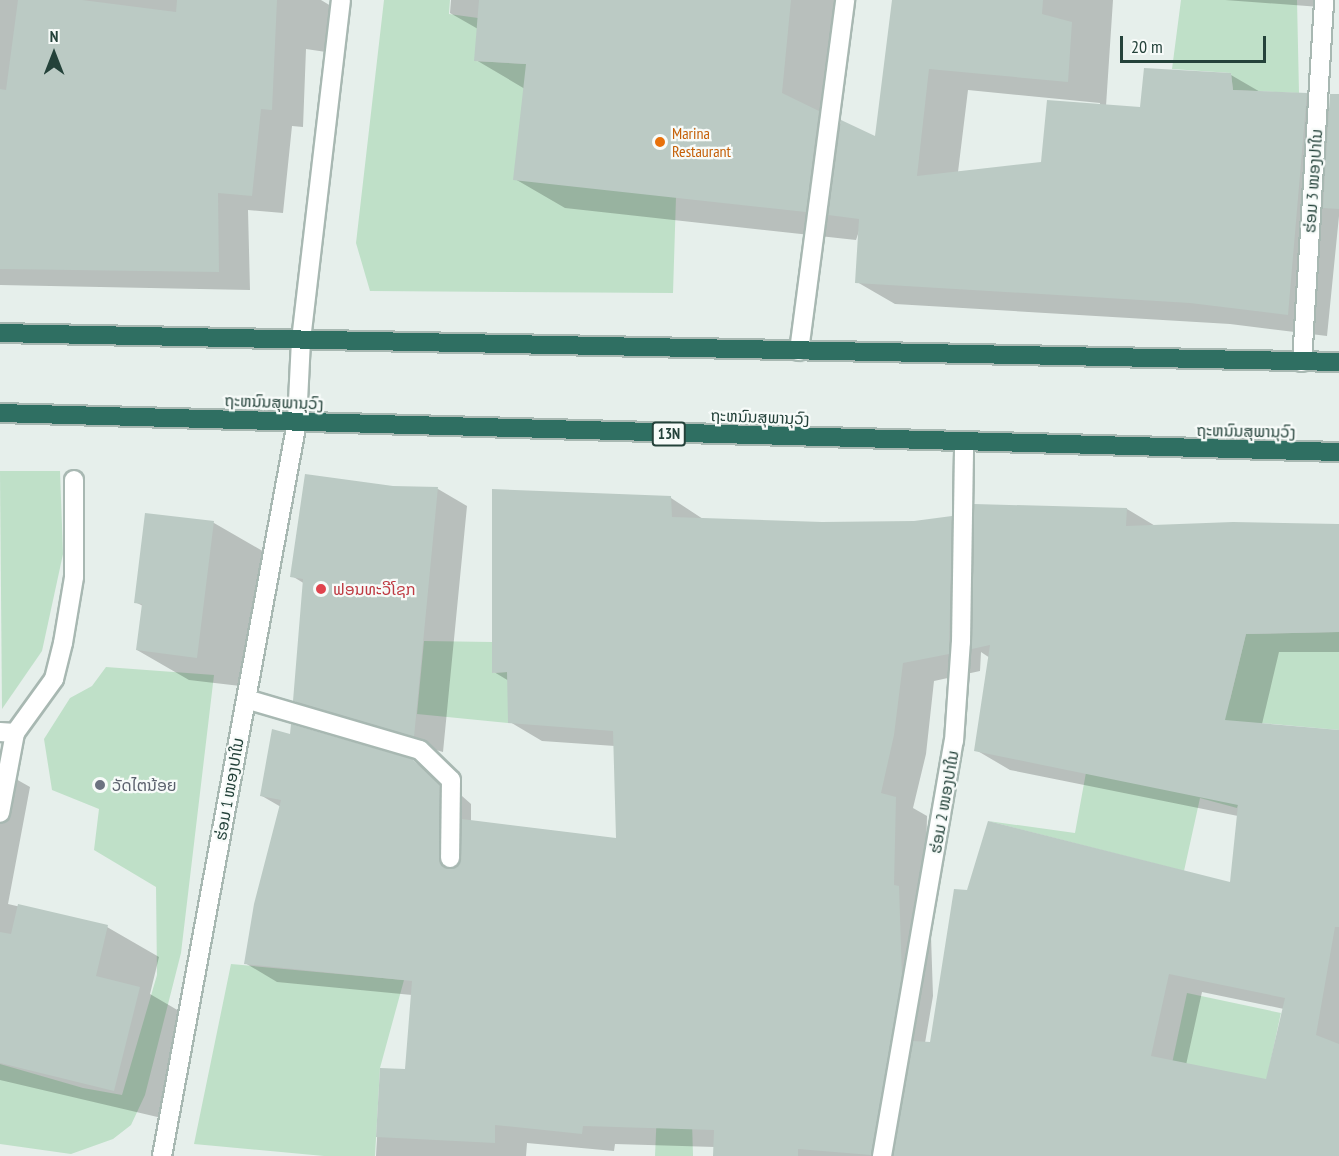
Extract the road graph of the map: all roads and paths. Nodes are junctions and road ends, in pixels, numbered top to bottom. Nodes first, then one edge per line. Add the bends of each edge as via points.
1 (341, 0) edge
2 (845, 0) edge
3 (1324, 0) edge
4 (0, 333) edge
5 (301, 340) junction
6 (799, 351) junction
7 (1302, 362) junction
8 (1339, 362) edge
9 (0, 413) edge
10 (297, 422) junction
11 (964, 443) junction
12 (1339, 452) edge
13 (74, 480) dead end
14 (246, 699) junction
15 (7, 733) edge
16 (0, 813) edge
17 (450, 858) dead end
18 (162, 1156) edge
19 (882, 1156) edge

1 - 5 street, ຮ່ອມ 1 ໜອງປາໃນ
2 - 6 street
3 - 7 street, ຮ່ອມ 3 ໜອງປາໃນ
4 - 5 highway
5 - 6 highway
5 - 10 street, ຮ່ອມ 1 ໜອງປາໃນ
6 - 7 highway
7 - 8 highway
9 - 10 highway, ຖະຫນົນສຸພານຸວົງ / 13N
10 - 11 highway, ຖະຫນົນສຸພານຸວົງ / 13N
10 - 14 street, ຮ່ອມ 1 ໜອງປາໃນ
11 - 12 highway, ຖະຫນົນສຸພານຸວົງ / 13N
11 - 19 street, ຮ່ອມ 2 ໜອງປາໃນ via 961,642 954,741
13 - 15 street via 74,577 54,679
14 - 17 street via 420,750 451,780
14 - 18 street, ຮ່ອມ 1 ໜອງປາໃນ
15 - 16 street

